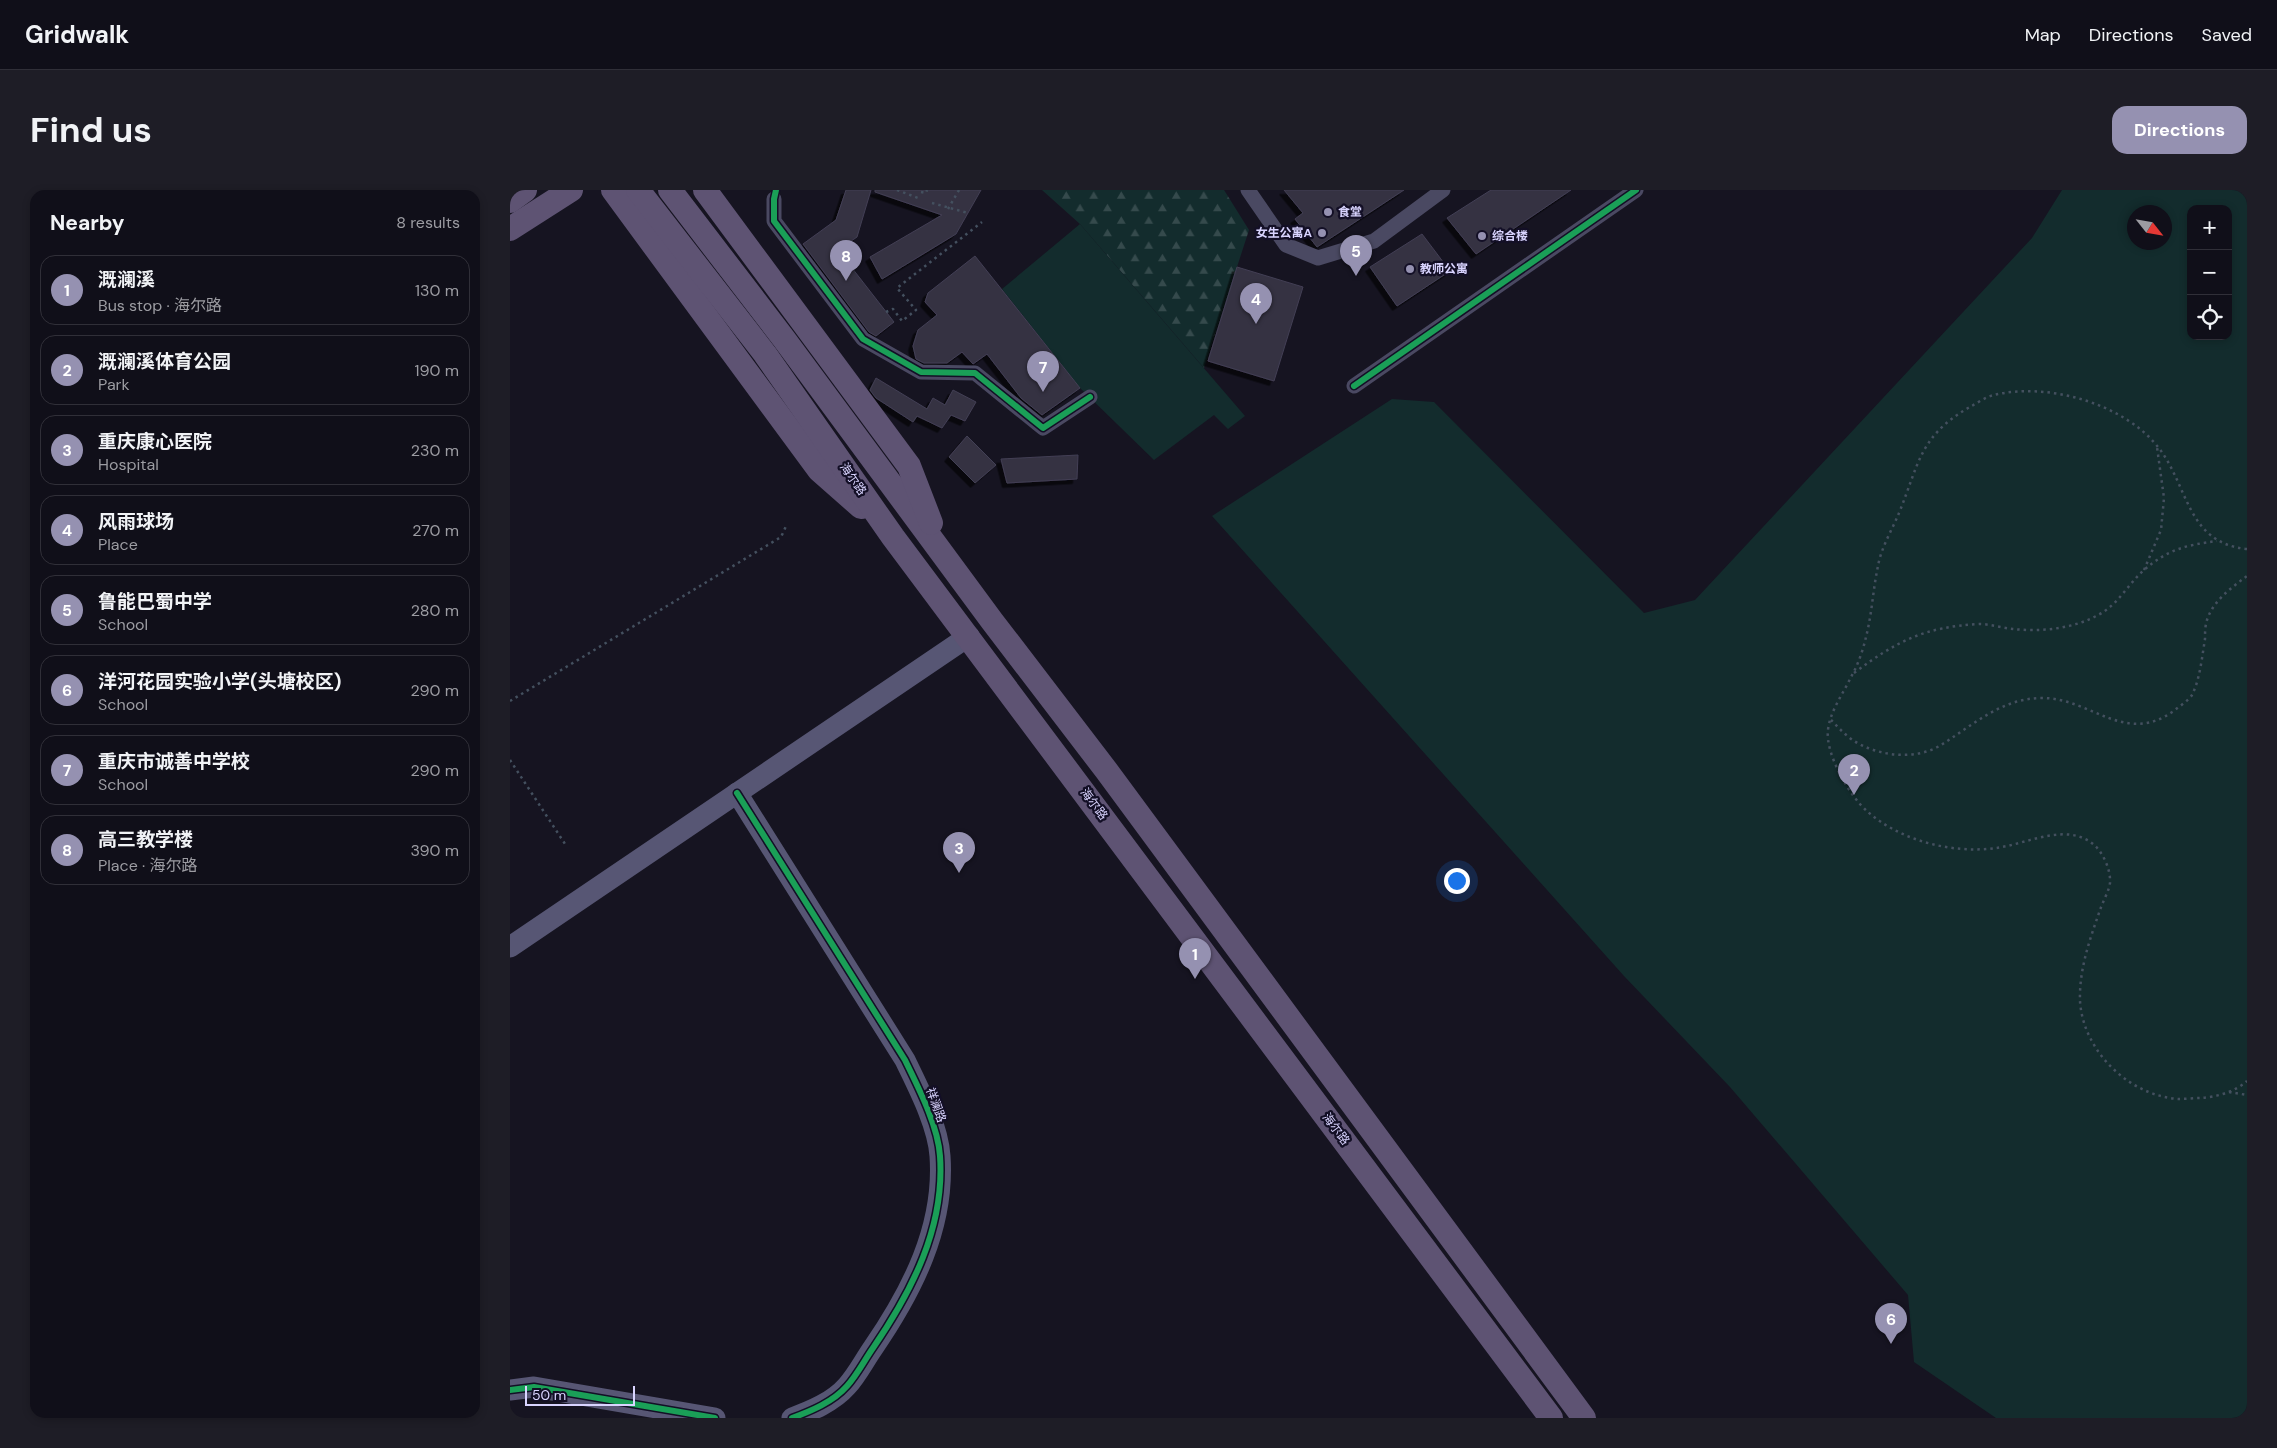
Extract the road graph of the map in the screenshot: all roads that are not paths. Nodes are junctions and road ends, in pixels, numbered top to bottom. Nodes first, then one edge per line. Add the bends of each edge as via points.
1 (525, 190) edge
2 (571, 190) edge
3 (614, 190) edge
4 (638, 190) edge
5 (670, 190) edge
6 (705, 190) edge
7 (1248, 190) edge
8 (1443, 190) edge
9 (1636, 190) edge
10 (774, 199) dead end
11 (510, 201) edge
12 (510, 228) edge
13 (1354, 386) dead end
14 (1090, 397) dead end
15 (893, 537) junction
16 (943, 552) junction
17 (969, 636) junction
18 (737, 793) junction
19 (510, 946) edge
20 (510, 1390) edge
21 (715, 1418) edge
22 (792, 1418) edge
23 (1551, 1418) edge
24 (1584, 1418) edge

1 - 11 main road
2 - 12 main road
3 - 15 main road via 820,470
4 - 15 main road, 海尔路 via 765,354
5 - 16 main road
6 - 16 main road via 908,466
7 - 8 street via 1286,246 1318,258 1374,241
9 - 13 street
10 - 14 street via 774,221 863,339 921,372 975,373 1043,428
15 - 17 main road, 海尔路
16 - 24 main road
17 - 18 street
17 - 23 main road, 海尔路
18 - 19 street
18 - 22 street, 祥澜路 via 905,1060 927,1105 940,1155 938,1210 923,1261 896,1315 846,1386 816,1409
20 - 21 street via 534,1387

